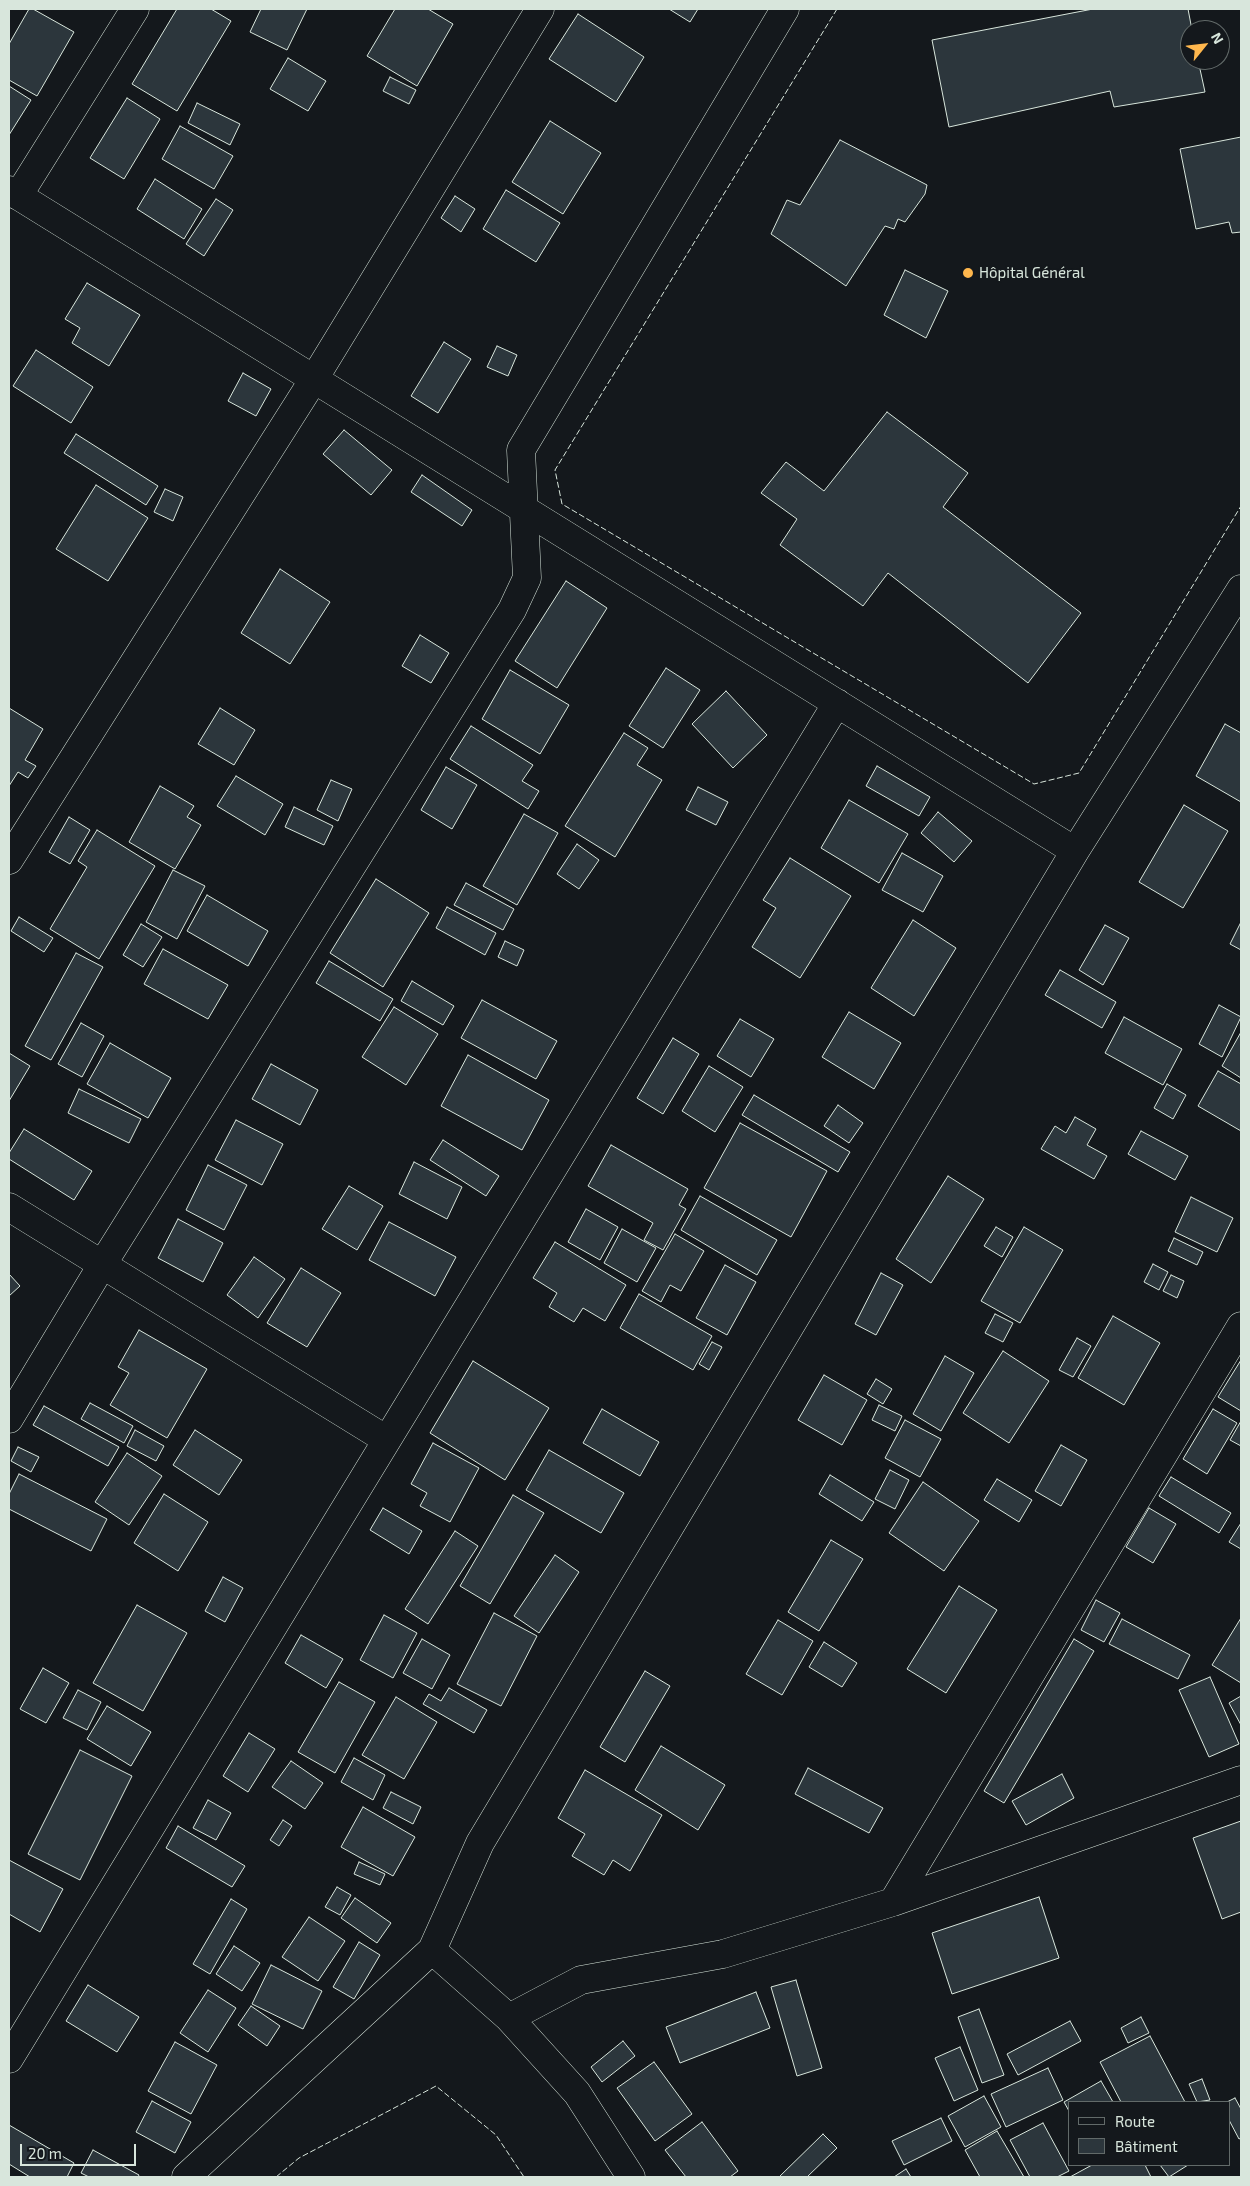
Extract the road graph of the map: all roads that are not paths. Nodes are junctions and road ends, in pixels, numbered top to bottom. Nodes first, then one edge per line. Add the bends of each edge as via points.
1 (135, 9) edge
2 (540, 9) edge
3 (785, 9) edge
4 (13, 193) edge
5 (314, 379) junction
6 (523, 508) junction
7 (1241, 589) edge
8 (837, 703) junction
9 (1076, 851) junction
10 (9, 860) edge
11 (9, 1207) edge
12 (102, 1265) junction
13 (1241, 1326) edge
14 (9, 1419) edge
15 (387, 1440) junction
16 (1241, 1780) edge
17 (893, 1902) junction
18 (432, 1950) junction
19 (508, 2018) junction
20 (9, 2059) edge
21 (186, 2177) edge
22 (631, 2177) edge

1 - 4 street
2 - 5 street
3 - 6 street via 521,450
4 - 5 street
5 - 6 street
5 - 10 street
6 - 8 street
6 - 12 street via 527,578 512,610
7 - 9 street
8 - 9 street
8 - 15 street
9 - 18 street via 480,1843
11 - 12 street
12 - 14 street
12 - 15 street
13 - 17 street
15 - 20 street
16 - 17 street
17 - 19 street via 722,1954 581,1980
18 - 19 street
18 - 21 street
19 - 22 street via 577,2093

